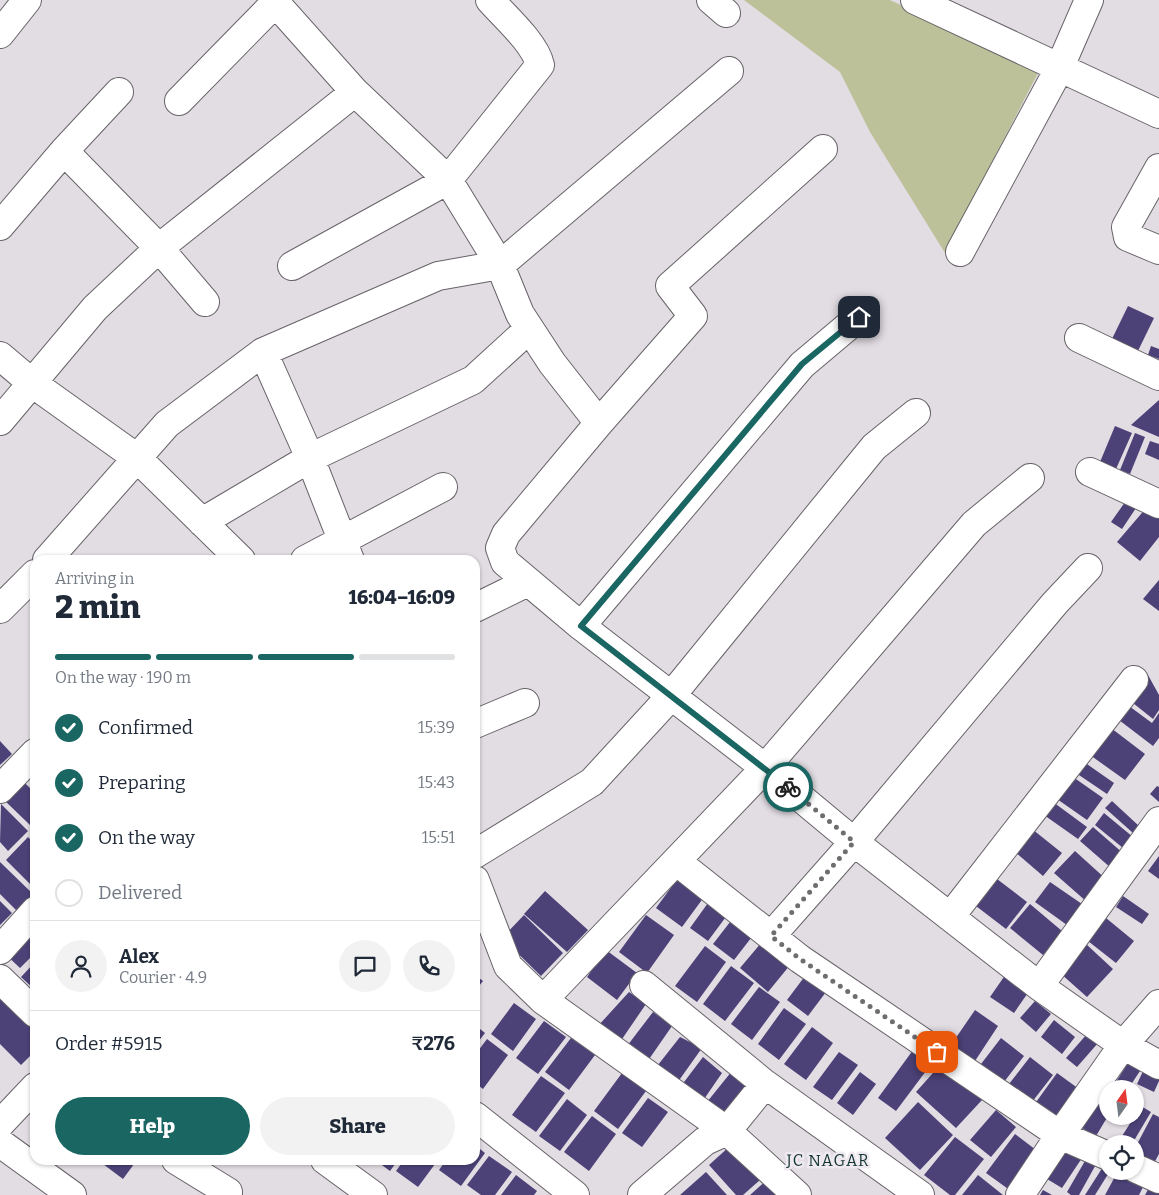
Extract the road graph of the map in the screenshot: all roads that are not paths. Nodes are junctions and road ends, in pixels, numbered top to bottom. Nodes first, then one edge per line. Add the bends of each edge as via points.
1 (27, 0) edge
2 (490, 0) edge
3 (915, 0) edge
4 (1089, 0) edge
5 (277, 2) edge
6 (0, 34) edge
7 (1059, 69) junction
8 (729, 71) dead end
9 (119, 92) dead end
10 (355, 92) junction
11 (179, 101) dead end
12 (1159, 114) edge
13 (823, 149) dead end
14 (64, 151) junction
15 (1159, 168) edge
16 (448, 180) junction
17 (0, 226) edge
18 (160, 248) junction
19 (1159, 250) edge
20 (960, 252) dead end
21 (500, 265) junction
22 (292, 266) dead end
23 (205, 302) dead end
24 (859, 317) dead end
25 (529, 328) junction
26 (1080, 338) dead end
27 (263, 352) junction
28 (0, 356) edge
29 (1159, 376) edge
30 (32, 383) junction
31 (916, 413) dead end
32 (0, 421) edge
33 (599, 423) junction
34 (137, 458) junction
35 (310, 458) junction
36 (1090, 472) dead end
37 (1030, 478) dead end
38 (443, 487) dead end
39 (1159, 504) edge
40 (202, 522) junction
41 (347, 550) edge
42 (51, 555) edge
43 (236, 555) edge
44 (326, 555) edge
45 (1088, 568) dead end
46 (30, 579) edge
47 (528, 582) junction
48 (480, 606) edge
49 (0, 609) edge
50 (581, 626) junction
51 (1134, 680) dead end
52 (671, 696) junction
53 (525, 703) dead end
54 (480, 722) edge
55 (30, 758) edge
56 (765, 768) junction
57 (0, 789) edge
58 (1159, 821) edge
59 (854, 842) junction
60 (480, 851) edge
61 (676, 862) junction
62 (480, 893) edge
63 (30, 917) edge
64 (950, 917) junction
65 (771, 936) junction
66 (0, 950) edge
67 (0, 979) edge
68 (644, 985) dead end
69 (1039, 986) junction
70 (544, 1000) junction
71 (1159, 1004) edge
72 (30, 1008) edge
73 (1123, 1045) junction
74 (1159, 1065) edge
75 (765, 1084) junction
76 (30, 1092) edge
77 (480, 1120) edge
78 (0, 1124) edge
79 (727, 1131) junction
80 (1060, 1135) junction
81 (0, 1143) edge
82 (1099, 1152) edge
83 (30, 1165) edge
84 (30, 1165) edge
85 (184, 1165) edge
86 (332, 1165) edge
87 (1144, 1172) edge
88 (1159, 1179) edge
89 (229, 1194) edge
90 (72, 1195) edge
91 (373, 1195) edge
92 (575, 1195) edge
93 (642, 1195) edge
94 (797, 1195) edge
95 (920, 1195) edge
96 (1020, 1195) edge

1 - 6 street
2 - 16 street via 538,56 540,65
3 - 7 street
4 - 7 street
5 - 10 street
5 - 11 street
7 - 12 street
7 - 20 street
8 - 21 street
9 - 14 street
10 - 16 street
10 - 18 street
13 - 33 street via 670,286 693,316
14 - 17 street
14 - 18 street
15 - 19 street via 1126,227 1128,237
16 - 21 street
16 - 22 street
18 - 23 street
18 - 30 street via 95,308
21 - 25 street
21 - 27 street via 438,276
24 - 50 street via 802,364
25 - 33 street
25 - 35 street via 473,380
26 - 29 street
27 - 34 street via 167,424
27 - 35 street
28 - 30 street
30 - 32 street
30 - 34 street
31 - 52 street via 874,447
33 - 47 street via 506,534 500,548 505,562
34 - 40 street
34 - 42 street
35 - 40 street
35 - 41 street
36 - 39 street
37 - 56 street via 974,524
38 - 41 street
40 - 43 street
41 - 44 street
45 - 59 street
46 - 49 street
47 - 48 street
47 - 50 street
50 - 52 street
51 - 64 street
52 - 56 street
52 - 60 street via 592,782
53 - 54 street
55 - 57 street
56 - 59 street
56 - 61 street
58 - 69 street
59 - 64 street
59 - 65 street
61 - 65 street
61 - 70 street
62 - 70 street via 508,966
63 - 66 street
64 - 69 street
65 - 80 street
67 - 72 street
68 - 75 street
69 - 73 street
70 - 79 street
71 - 73 street
73 - 74 street
73 - 80 street
75 - 79 street
75 - 95 street
76 - 78 street
77 - 92 street
79 - 93 street via 705,1141
79 - 94 street
80 - 82 street
80 - 96 street
81 - 83 street
84 - 90 street
85 - 89 street
86 - 91 street
87 - 88 street

